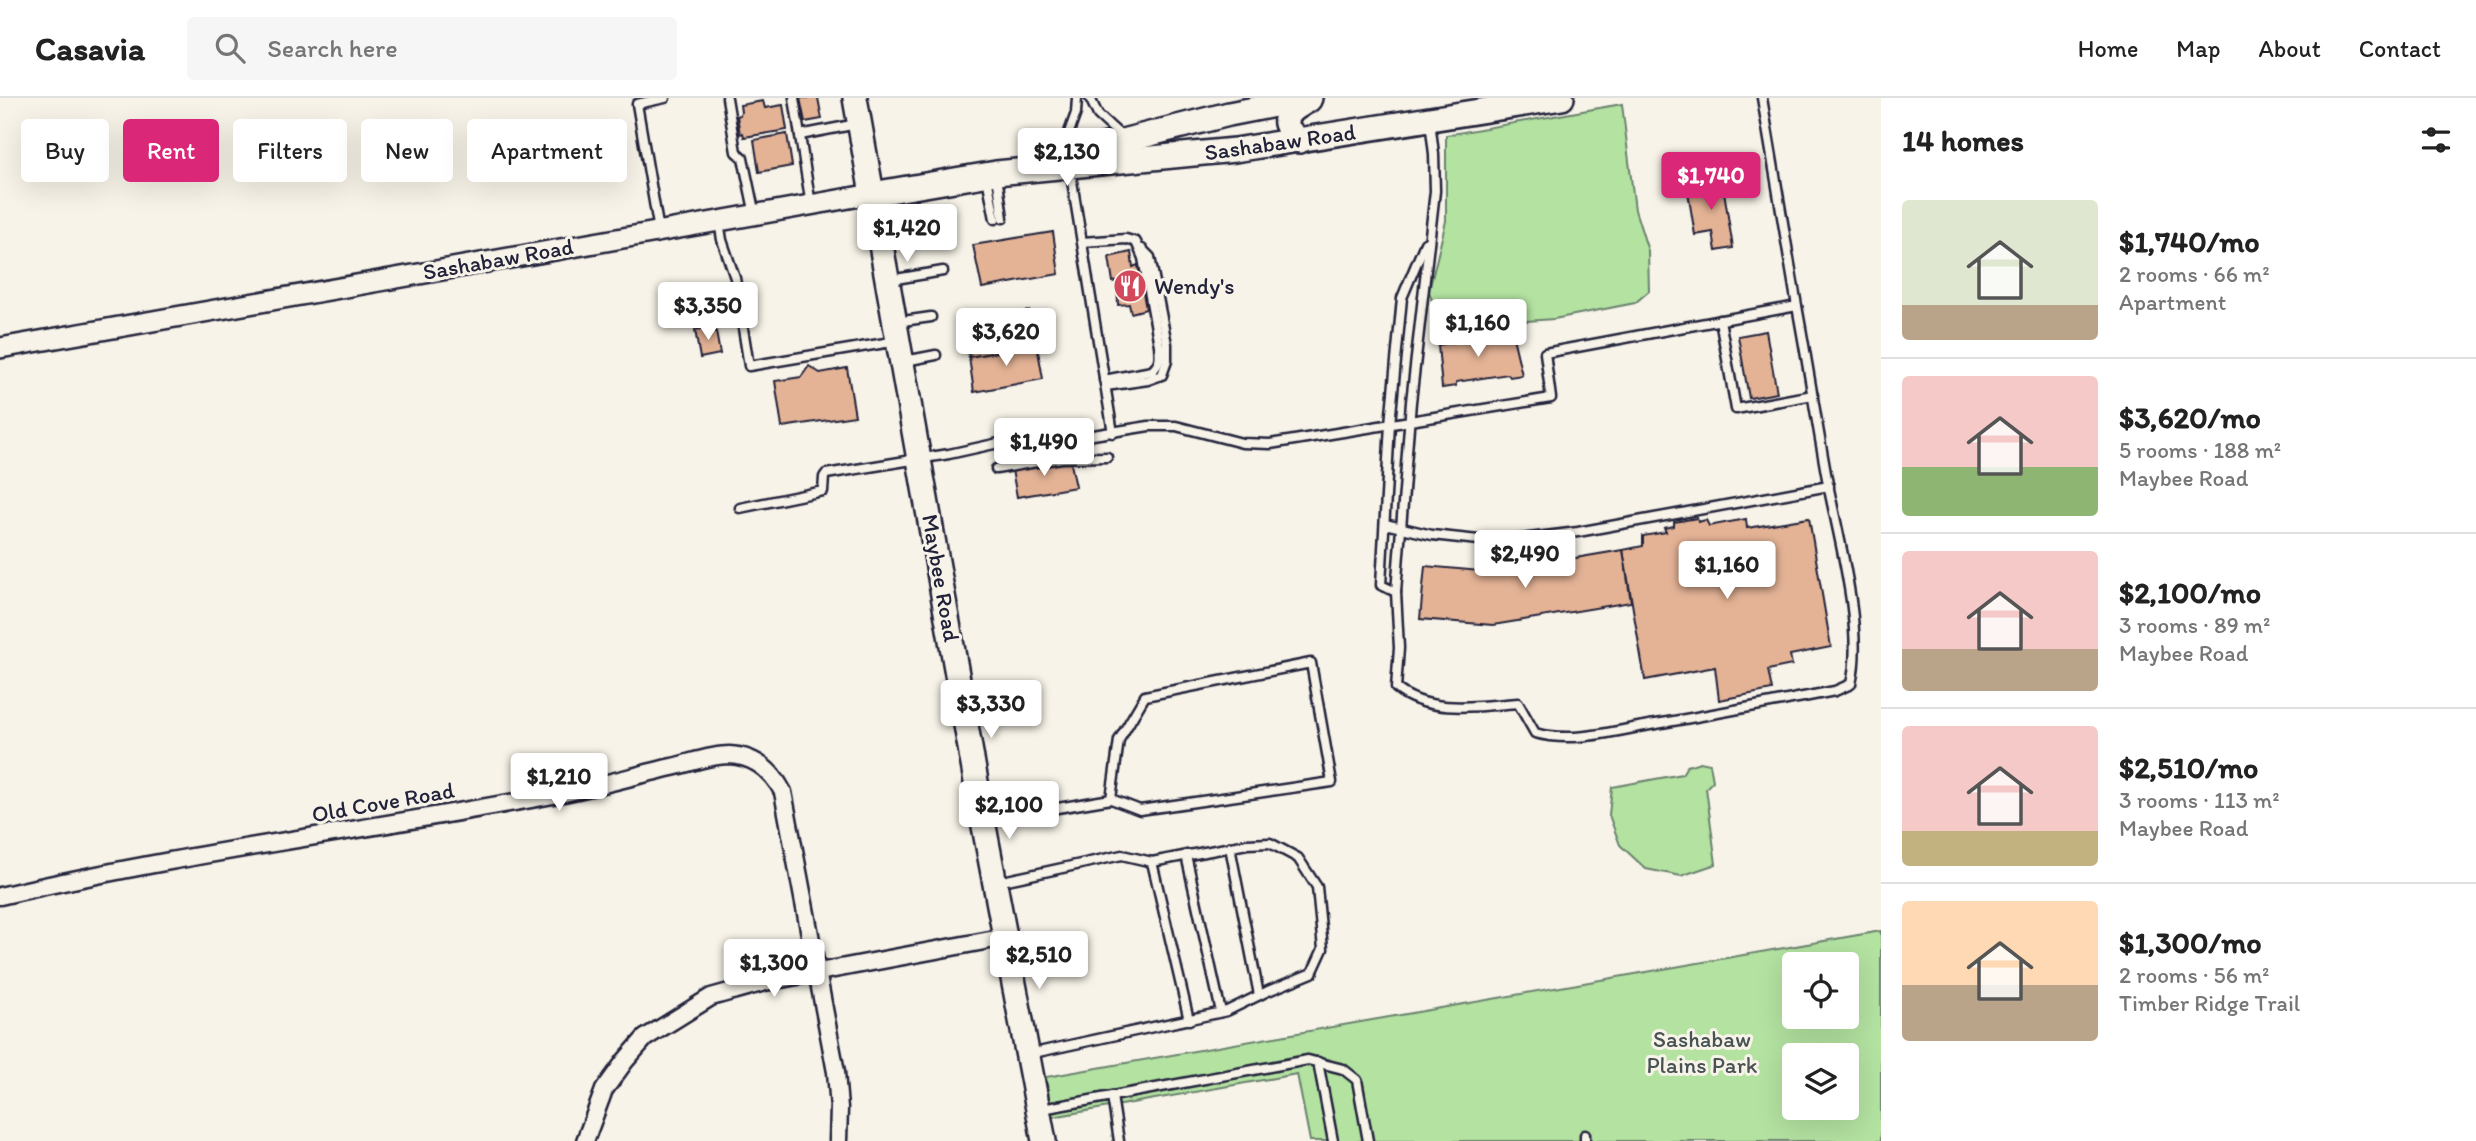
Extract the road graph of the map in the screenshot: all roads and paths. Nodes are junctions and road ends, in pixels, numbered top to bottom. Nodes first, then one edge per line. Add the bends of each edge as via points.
1 (665, 98) edge
2 (727, 98) edge
3 (794, 98) edge
4 (855, 98) edge
5 (1077, 98) edge
6 (1090, 98) edge
7 (1562, 98) edge
8 (1762, 98) edge
9 (1301, 99) edge
10 (1430, 121) junction
11 (860, 124) junction
12 (800, 135) junction
13 (1126, 140) junction
14 (1300, 141) junction
15 (1065, 162) junction
16 (991, 174) junction
17 (872, 194) junction
18 (811, 205) junction
19 (755, 215) junction
20 (999, 219) dead end
21 (719, 221) junction
22 (659, 231) junction
23 (1429, 234) junction
24 (1082, 242) junction
25 (943, 271) dead end
26 (888, 280) junction
27 (1797, 306) junction
28 (930, 317) dead end
29 (1720, 320) junction
30 (899, 342) junction
31 (0, 348) edge
32 (936, 355) dead end
33 (1105, 383) junction
34 (1813, 395) junction
35 (1410, 421) junction
36 (1390, 424) junction
37 (1113, 433) junction
38 (1107, 457) dead end
39 (920, 459) junction
40 (996, 469) dead end
41 (1829, 486) junction
42 (740, 508) dead end
43 (1385, 524) junction
44 (1401, 527) junction
45 (1396, 592) junction
46 (1111, 799) junction
47 (983, 821) junction
48 (1230, 847) junction
49 (1186, 855) junction
50 (1152, 862) junction
51 (995, 883) junction
52 (0, 896) edge
53 (1006, 937) junction
54 (817, 972) junction
55 (1258, 995) junction
56 (1221, 1012) junction
57 (1189, 1020) junction
58 (1029, 1054) junction
59 (1318, 1062) junction
60 (1112, 1096) junction
61 (1039, 1110) junction
62 (585, 1141) edge
63 (838, 1141) edge
64 (1044, 1141) edge
65 (1119, 1141) edge
66 (1333, 1141) edge
67 (1368, 1141) edge

1 - 22 lane via 637,104
2 - 19 lane via 736,152 743,158
3 - 12 lane
4 - 11 main road, Maybee Road
5 - 15 lane
6 - 13 lane via 1098,115
7 - 10 main road, Sashabaw Road
8 - 27 lane
9 - 13 main road, Sashabaw Road
9 - 14 main road via 1286,119 1286,129
10 - 14 main road, Sashabaw Road
10 - 23 lane via 1435,191
11 - 12 lane
11 - 17 main road, Maybee Road
12 - 18 lane
13 - 15 main road, Sashabaw Road
14 - 15 main road, Sashabaw Road
15 - 16 main road, Sashabaw Road
15 - 24 lane
16 - 17 main road, Sashabaw Road
16 - 20 lane
17 - 18 street, Sashabaw Road
17 - 26 main road, Maybee Road
18 - 19 street, Sashabaw Road
19 - 21 street, Sashabaw Road
21 - 22 street, Sashabaw Road
21 - 30 lane via 735,278 749,366
22 - 31 street, Sashabaw Road
23 - 35 lane
23 - 36 lane via 1402,298
24 - 33 lane
24 - 33 lane via 1136,242 1161,358 1152,371
25 - 26 lane
26 - 30 main road, Maybee Road
27 - 29 lane
27 - 34 lane
28 - 30 lane
29 - 34 lane via 1736,409
29 - 35 lane via 1545,353 1551,398
30 - 32 lane
30 - 39 main road, Maybee Road
33 - 37 lane
34 - 41 lane
35 - 36 lane
35 - 44 lane
36 - 37 lane via 1270,444 1242,443 1176,426
36 - 43 lane
37 - 39 lane via 1039,436
38 - 40 lane via 1061,458
39 - 42 lane via 827,474 823,491
39 - 47 main road, Maybee Road
41 - 44 lane via 1578,532 1497,542
41 - 45 lane via 1854,631 1851,684 1835,691 1616,731 1552,738 1535,733 1518,703 1445,706 1408,698 1396,688
43 - 44 lane
43 - 45 lane via 1381,585
44 - 45 lane
46 - 46 lane via 1119,740 1145,696 1311,663 1332,782 1140,810
46 - 47 lane
47 - 51 main road, Maybee Road
48 - 49 lane
48 - 55 lane
48 - 55 lane via 1270,843 1298,858 1317,887 1323,949 1312,973
49 - 50 lane
49 - 56 lane
50 - 51 lane via 1122,855
50 - 57 lane
51 - 53 main road, Maybee Road
52 - 54 street, Old Cove Road via 94,874 557,795 730,755 765,767 783,792
53 - 54 street
53 - 58 main road, Maybee Road
54 - 62 street via 711,997 645,1038 604,1090
54 - 63 street, Old Cove Road via 836,1072
55 - 56 lane
56 - 57 lane
57 - 58 lane
58 - 61 main road, Maybee Road
59 - 60 lane via 1308,1060
59 - 66 lane
59 - 67 lane via 1343,1069 1356,1080
60 - 61 lane
60 - 65 lane
61 - 64 main road, Maybee Road

